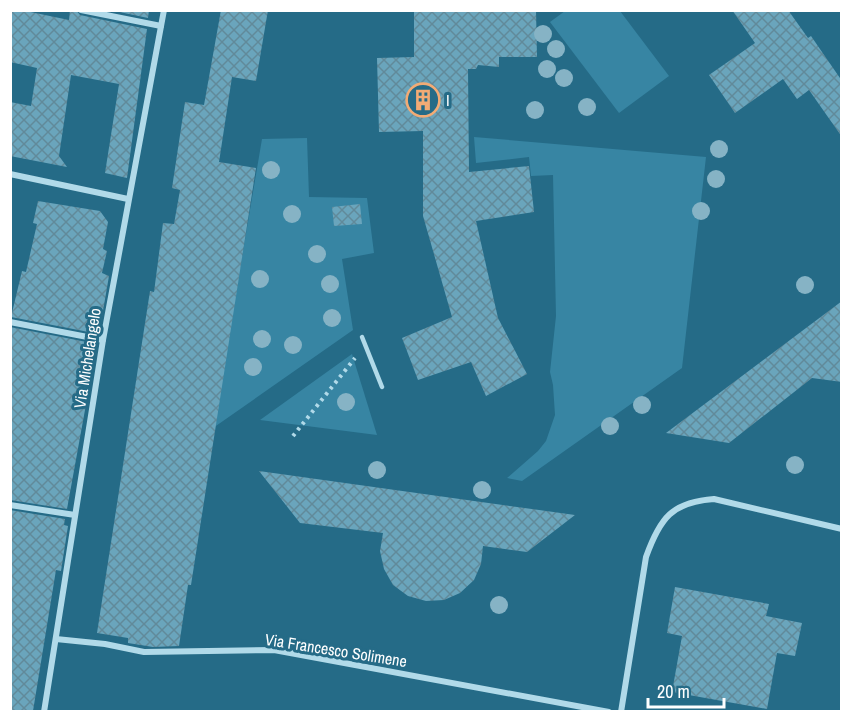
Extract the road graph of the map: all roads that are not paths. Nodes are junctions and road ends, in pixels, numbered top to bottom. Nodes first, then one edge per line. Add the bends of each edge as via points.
1 (81, 10) edge
2 (164, 10) edge
3 (161, 26) junction
4 (10, 174) edge
5 (128, 199) junction
6 (10, 322) edge
7 (362, 337) dead end
8 (103, 340) junction
9 (382, 387) dead end
10 (10, 505) edge
11 (75, 515) junction
12 (842, 529) edge
13 (56, 639) junction
14 (44, 711) edge
15 (609, 711) edge
16 (621, 711) edge

1 - 3 street
2 - 3 street, Via Michelangelo
3 - 5 street, Via Michelangelo
4 - 5 street
5 - 8 street, Via Michelangelo
6 - 8 street
7 - 9 lane
8 - 11 street, Via Michelangelo
10 - 11 street
11 - 13 street, Via Michelangelo
12 - 16 street via 714,499 678,506 652,540 646,557
13 - 14 street, Via Michelangelo
13 - 15 street, Via Francesco Solimene via 144,652 274,650

